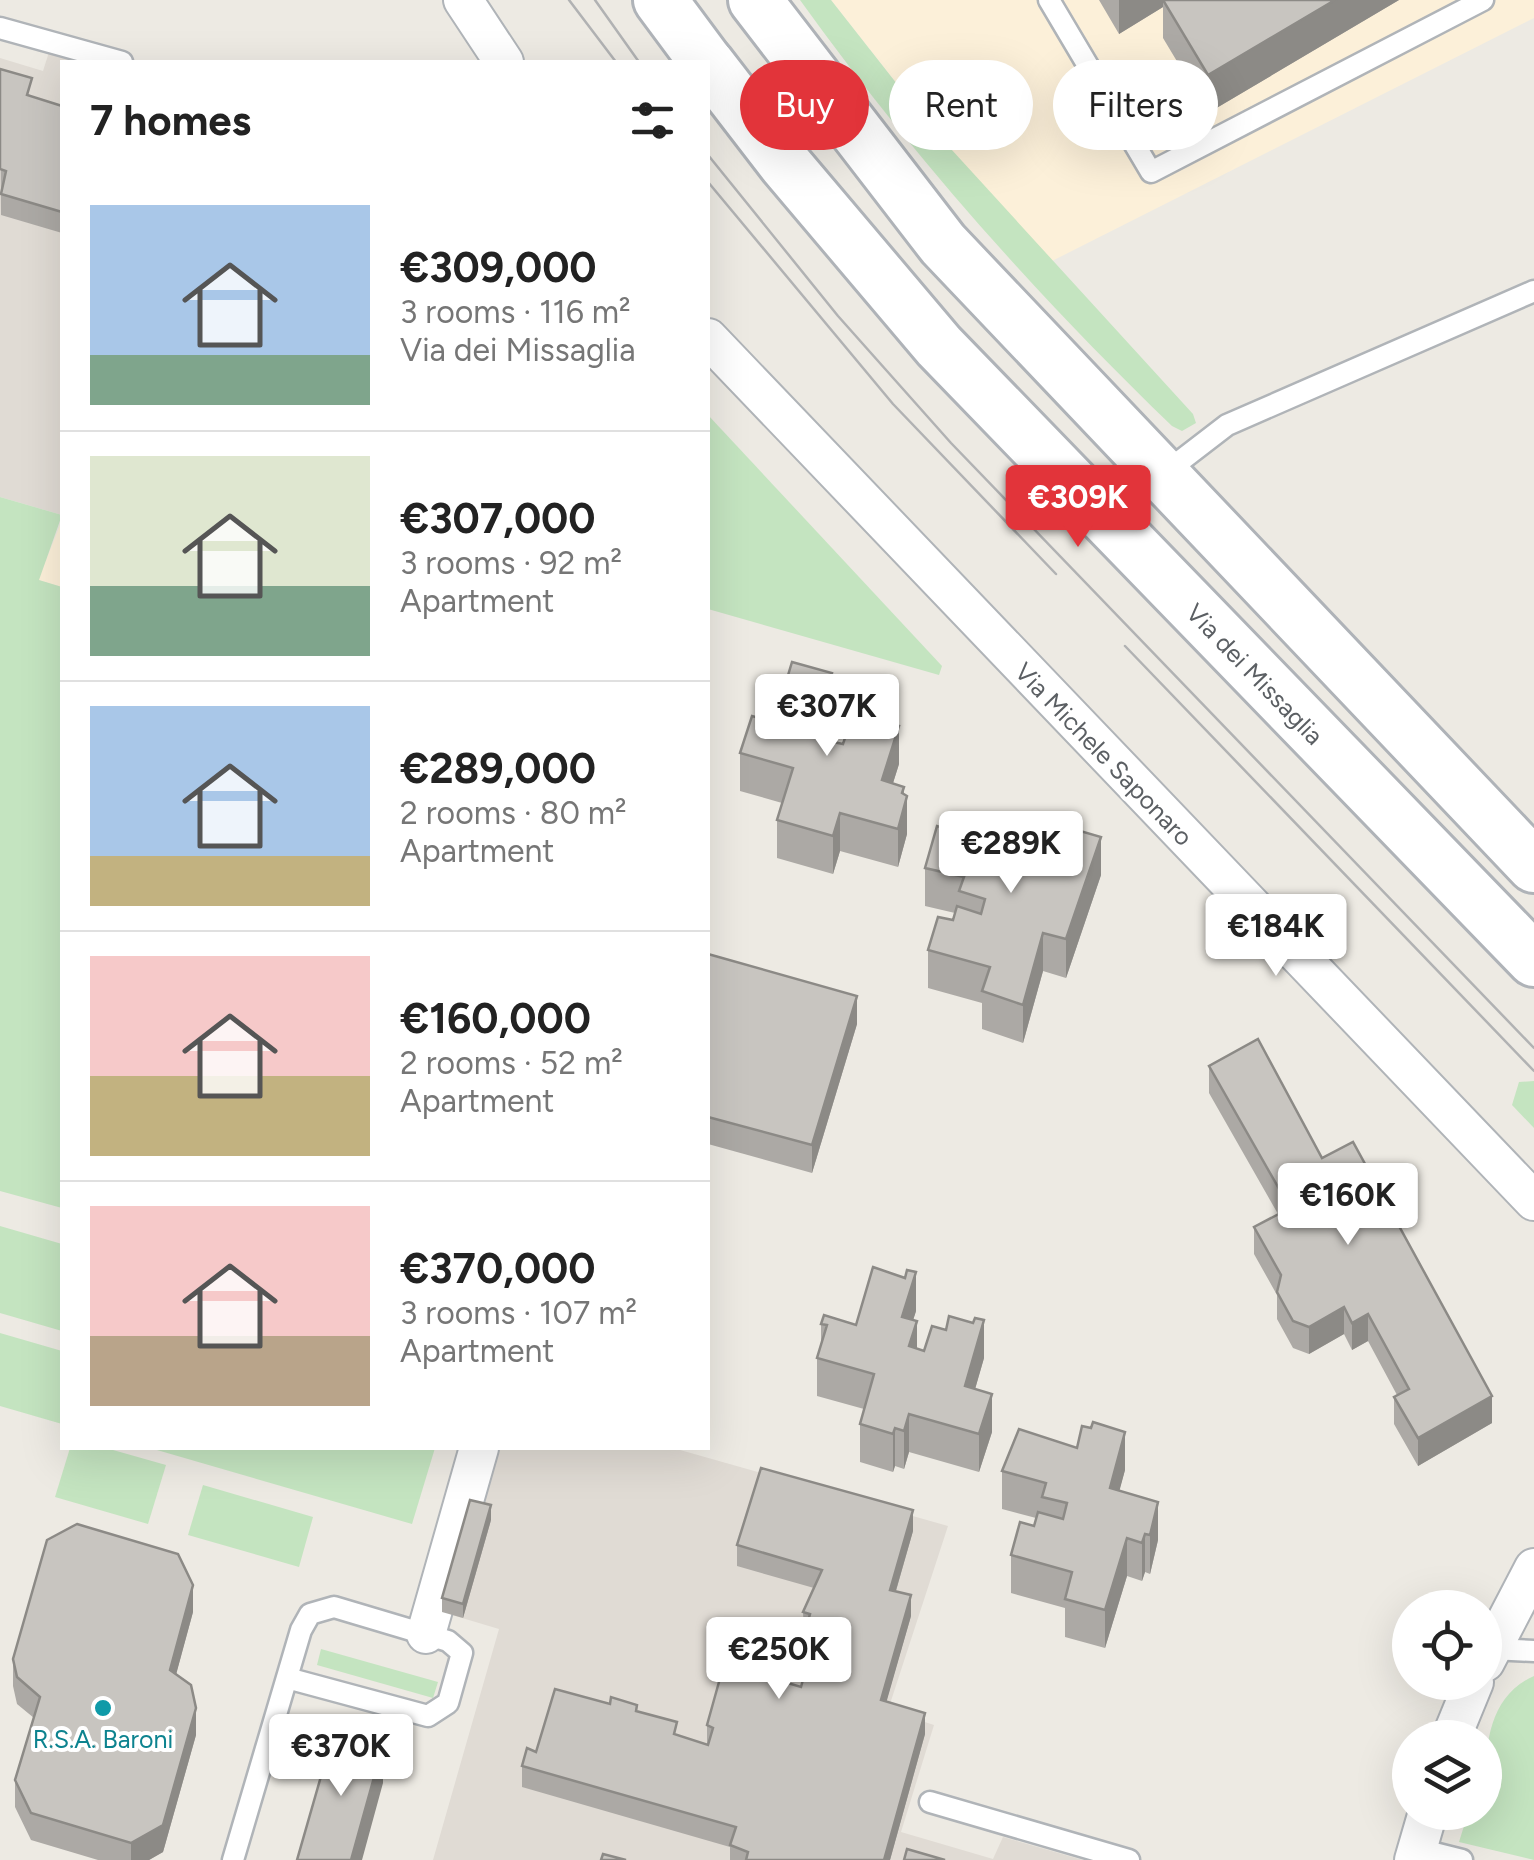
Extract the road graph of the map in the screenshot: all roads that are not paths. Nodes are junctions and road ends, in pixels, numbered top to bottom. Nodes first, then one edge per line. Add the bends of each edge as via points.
1 (462, 0) edge
2 (660, 0) edge
3 (755, 0) edge
4 (1049, 0) edge
5 (1482, 0) edge
6 (0, 28) edge
7 (115, 60) edge
8 (503, 60) edge
9 (705, 60) edge
10 (710, 67) edge
11 (1534, 291) edge
12 (711, 349) edge
13 (1162, 475) junction
14 (1534, 866) edge
15 (1534, 960) edge
16 (1534, 1201) edge
17 (478, 1450) edge
18 (1534, 1568) edge
19 (1502, 1630) edge
20 (426, 1634) junction
21 (1534, 1652) edge
22 (1502, 1660) edge
23 (286, 1678) junction
24 (930, 1802) dead end
25 (1416, 1854) edge
26 (233, 1860) edge
27 (1129, 1860) edge
28 (1462, 1860) edge

1 - 8 street
2 - 9 main road, Via dei Missaglia
3 - 13 main road via 942,244
4 - 5 lane via 1151,172
6 - 7 lane
10 - 15 main road, Via dei Missaglia via 939,346
11 - 13 lane via 1227,424
12 - 16 street, Via Michele Saponaro
13 - 14 main road
17 - 20 street
18 - 19 street
20 - 23 lane via 326,1608 305,1621
20 - 23 lane via 462,1653 448,1703 436,1715
21 - 22 lane
23 - 26 lane
24 - 27 lane
25 - 28 lane

